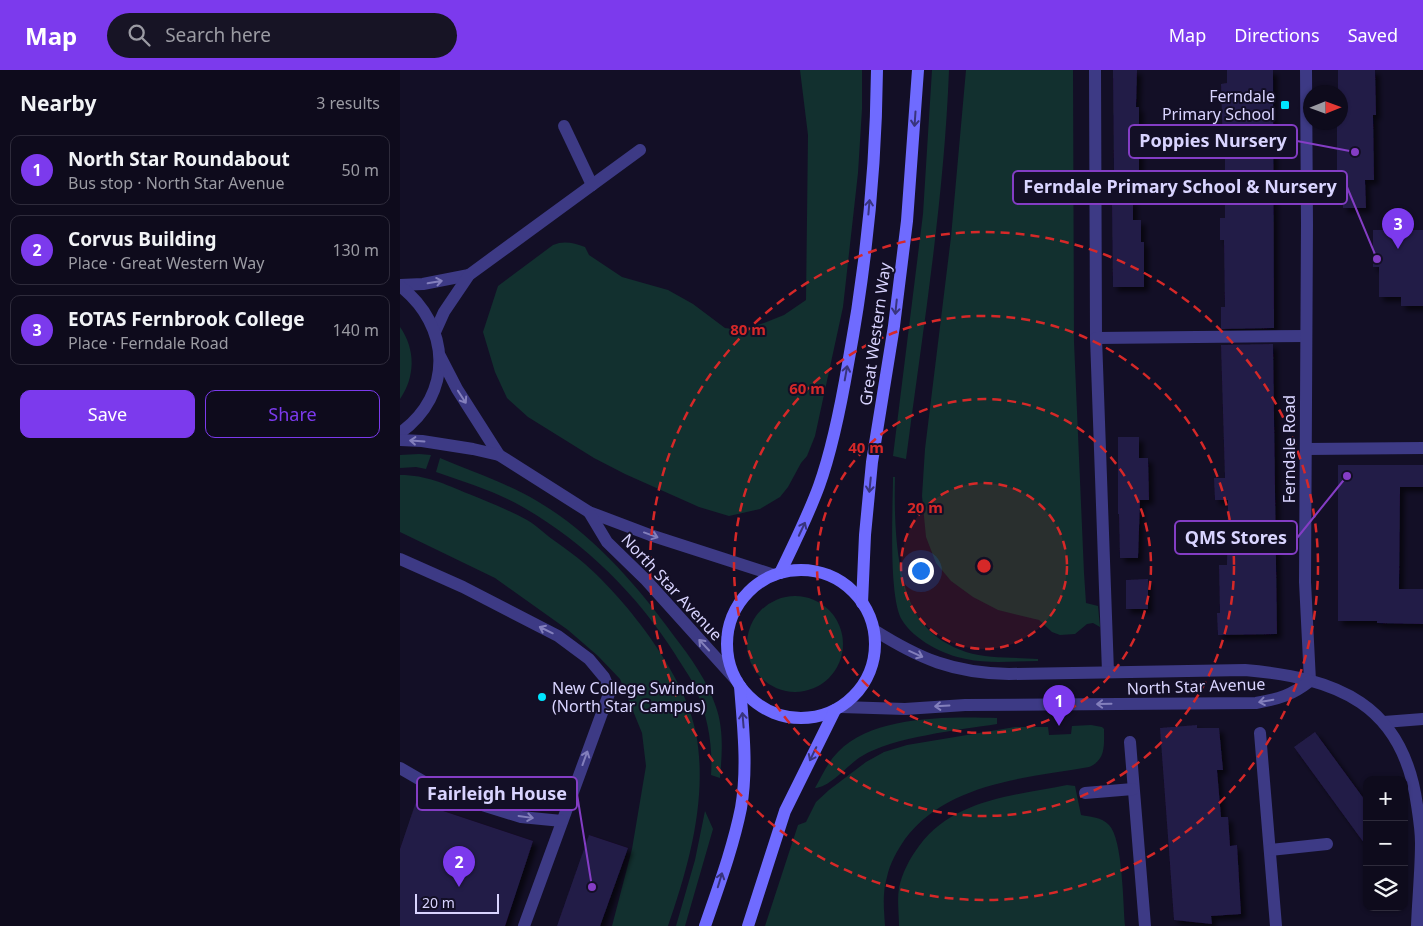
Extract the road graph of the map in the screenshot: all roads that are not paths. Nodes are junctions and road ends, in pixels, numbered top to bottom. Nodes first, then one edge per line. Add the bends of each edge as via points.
1 (877, 70) edge
2 (918, 70) edge
3 (1095, 70) edge
4 (1306, 70) edge
5 (564, 126) dead end
6 (640, 150) dead end
7 (592, 185) junction
8 (469, 275) junction
9 (400, 286) edge
10 (435, 332) junction
11 (1306, 336) junction
12 (1096, 338) junction
13 (439, 354) junction
14 (400, 433) edge
15 (400, 440) edge
16 (1306, 448) junction
17 (1423, 448) edge
18 (499, 455) junction
19 (589, 512) junction
20 (400, 559) edge
21 (777, 574) junction
22 (862, 603) junction
23 (874, 630) junction
24 (1108, 672) junction
25 (1310, 681) junction
26 (738, 683) junction
27 (838, 708) junction
28 (1423, 718) edge
29 (1384, 722) junction
30 (1260, 732) dead end
31 (1130, 742) dead end
32 (400, 768) edge
33 (1134, 788) junction
34 (1085, 793) dead end
35 (562, 821) junction
36 (1327, 844) dead end
37 (1270, 850) junction
38 (1421, 870) edge
39 (524, 926) edge
40 (705, 926) edge
41 (748, 926) edge
42 (1145, 926) edge
43 (1276, 926) edge
44 (1417, 926) edge

21 -> 1 main road, Great Western Way via 804,524 819,486 841,403 865,255
2 -> 22 main road, Great Western Way via 907,221 872,470
3 - 12 street
4 - 11 street, Ferndale Road
5 - 7 street
6 - 7 street
7 - 8 street
9 -> 8 street
8 - 10 street via 444,312
9 - 10 street, North Star Avenue via 425,311
10 - 13 street, North Star Avenue
11 - 12 street
11 - 16 street, Ferndale Road
12 - 24 street
13 - 14 street, North Star Avenue via 437,382 430,400 413,423
13 -> 18 street, North Star Avenue
18 -> 15 street, North Star Avenue
16 - 17 street
16 - 25 street, Ferndale Road via 1305,582
18 - 19 street, North Star Avenue
19 -> 21 street, North Star Avenue via 650,535
26 -> 19 street, North Star Avenue via 646,580 607,542
35 -> 20 street via 610,691 604,678 589,659 558,636
21 - 22 main road via 800,570 827,575 847,586
21 - 26 main road via 749,591 731,620 727,649 731,670
22 - 23 main road
23 -> 24 street, North Star Avenue via 918,656 963,670 1009,674
23 - 27 main road via 871,668 858,691
24 - 25 street, North Star Avenue via 1245,670
25 -> 27 street, North Star Avenue via 1282,698 1256,702
25 - 29 street via 1356,699
26 - 27 main road via 755,702 779,715 808,718
40 -> 26 main road via 741,808 744,752
27 -> 41 main road via 785,811
28 - 29 street
29 - 38 street via 1396,738 1412,775 1420,824
30 - 37 street
31 - 33 street
32 -> 35 street via 438,790 479,804 521,817
33 - 34 street
33 - 42 street
35 - 39 street
36 - 37 street
37 - 43 street
38 - 44 street

